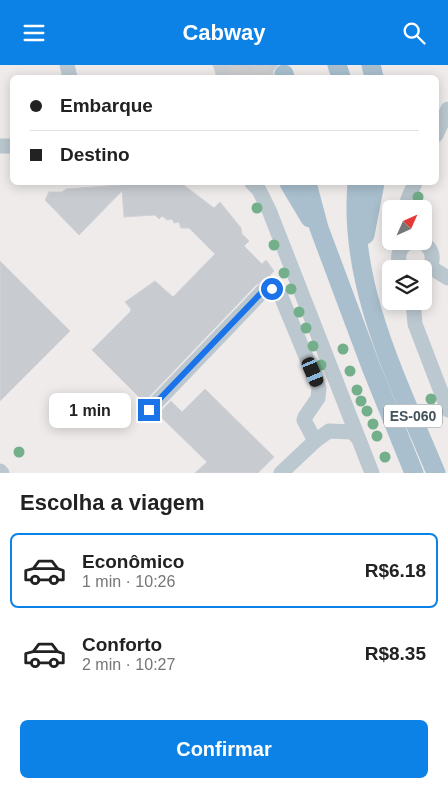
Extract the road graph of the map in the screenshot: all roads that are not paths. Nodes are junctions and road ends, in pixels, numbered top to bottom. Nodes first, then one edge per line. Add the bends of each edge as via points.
1 (448, 109) edge
2 (439, 128) edge
3 (254, 185) edge
4 (290, 185) edge
5 (298, 185) edge
6 (308, 185) edge
7 (357, 185) edge
8 (375, 185) edge
9 (414, 185) edge
10 (408, 200) edge
11 (330, 255) junction
12 (432, 272) edge
13 (363, 276) junction
14 (448, 278) edge
15 (414, 310) edge
16 (149, 410) dead end
17 (448, 410) edge
18 (357, 437) junction
19 (314, 441) junction
20 (281, 473) edge
21 (372, 473) edge
22 (414, 473) edge
23 (436, 473) edge

1 - 2 street
3 - 18 street via 269,209
4 - 11 main road
5 - 11 main road
6 - 11 main road, ES-060
7 - 13 main road, ES-060 via 356,219
8 - 13 main road via 367,220
9 - 10 street
11 - 22 main road, ES-060
12 - 14 street
13 - 23 main road, ES-060 via 390,360
15 - 17 street via 416,324
16 - 19 street via 263,291 272,289 280,294 319,388 318,398 304,417
18 - 19 street via 352,432 329,431
18 - 21 street
19 - 20 street

